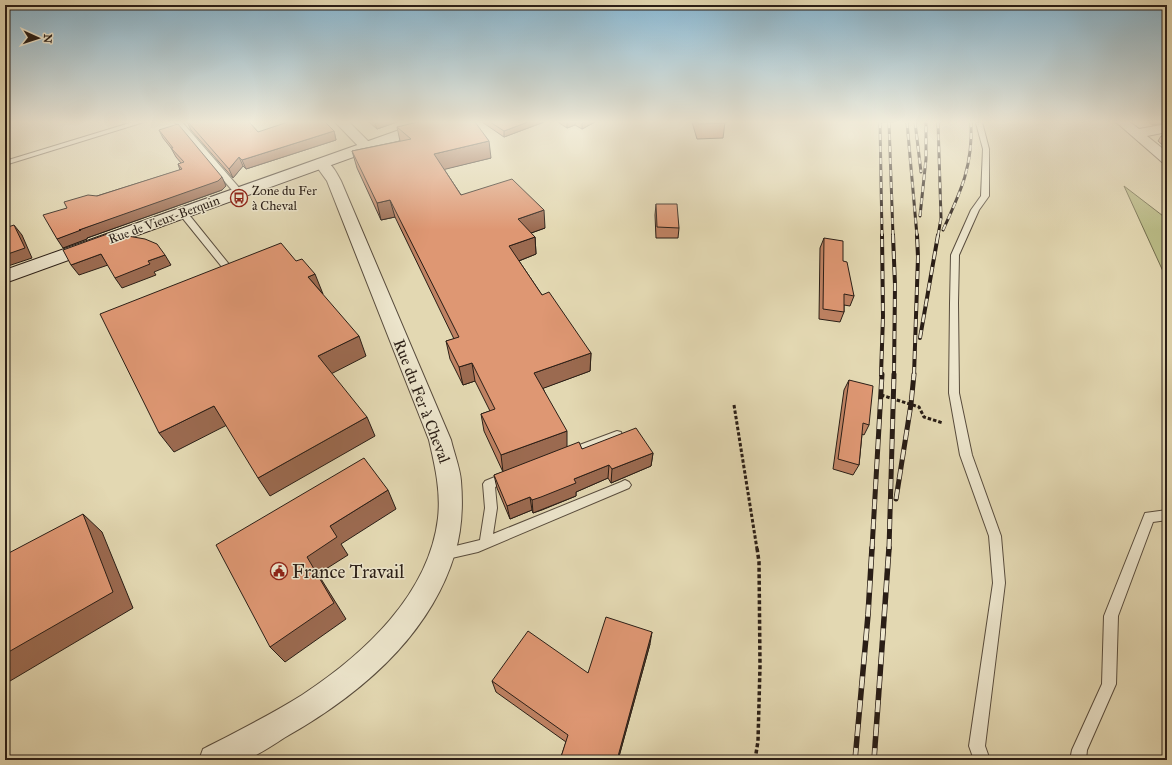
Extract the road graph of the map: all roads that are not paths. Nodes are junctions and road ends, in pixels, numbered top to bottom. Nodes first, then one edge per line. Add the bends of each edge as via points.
1 (23, 158) edge
2 (209, 158) edge
3 (336, 158) edge
4 (986, 158) edge
5 (5, 163) edge
6 (321, 163) junction
7 (239, 193) junction
8 (182, 213) junction
9 (229, 270) edge
10 (5, 277) edge
11 (617, 435) edge
12 (560, 456) edge
13 (518, 473) edge
14 (625, 485) dead end
15 (1167, 515) edge
16 (486, 543) junction
17 (443, 554) junction
18 (214, 760) edge
19 (982, 760) edge
20 (1078, 760) edge

1 - 5 lane
2 - 7 lane
3 - 6 street, Rue de Vieux-Berquin
4 - 19 lane via 985,196 975,210 955,255 954,393 966,455 995,536 998,583 977,746
6 - 7 street, Rue de Vieux-Berquin
6 - 17 street, Rue du Fer à Cheval via 334,181 445,453 452,502
7 - 8 street, Rue de Vieux-Berquin
8 - 9 lane
8 - 10 street, Rue de Vieux-Berquin
11 - 12 lane
13 - 16 lane via 489,484 491,508
14 - 16 lane
15 - 20 lane via 1149,517 1111,616 1109,684
16 - 17 lane
17 - 18 street, Rue du Fer à Cheval via 429,587 414,612 366,664 323,698

